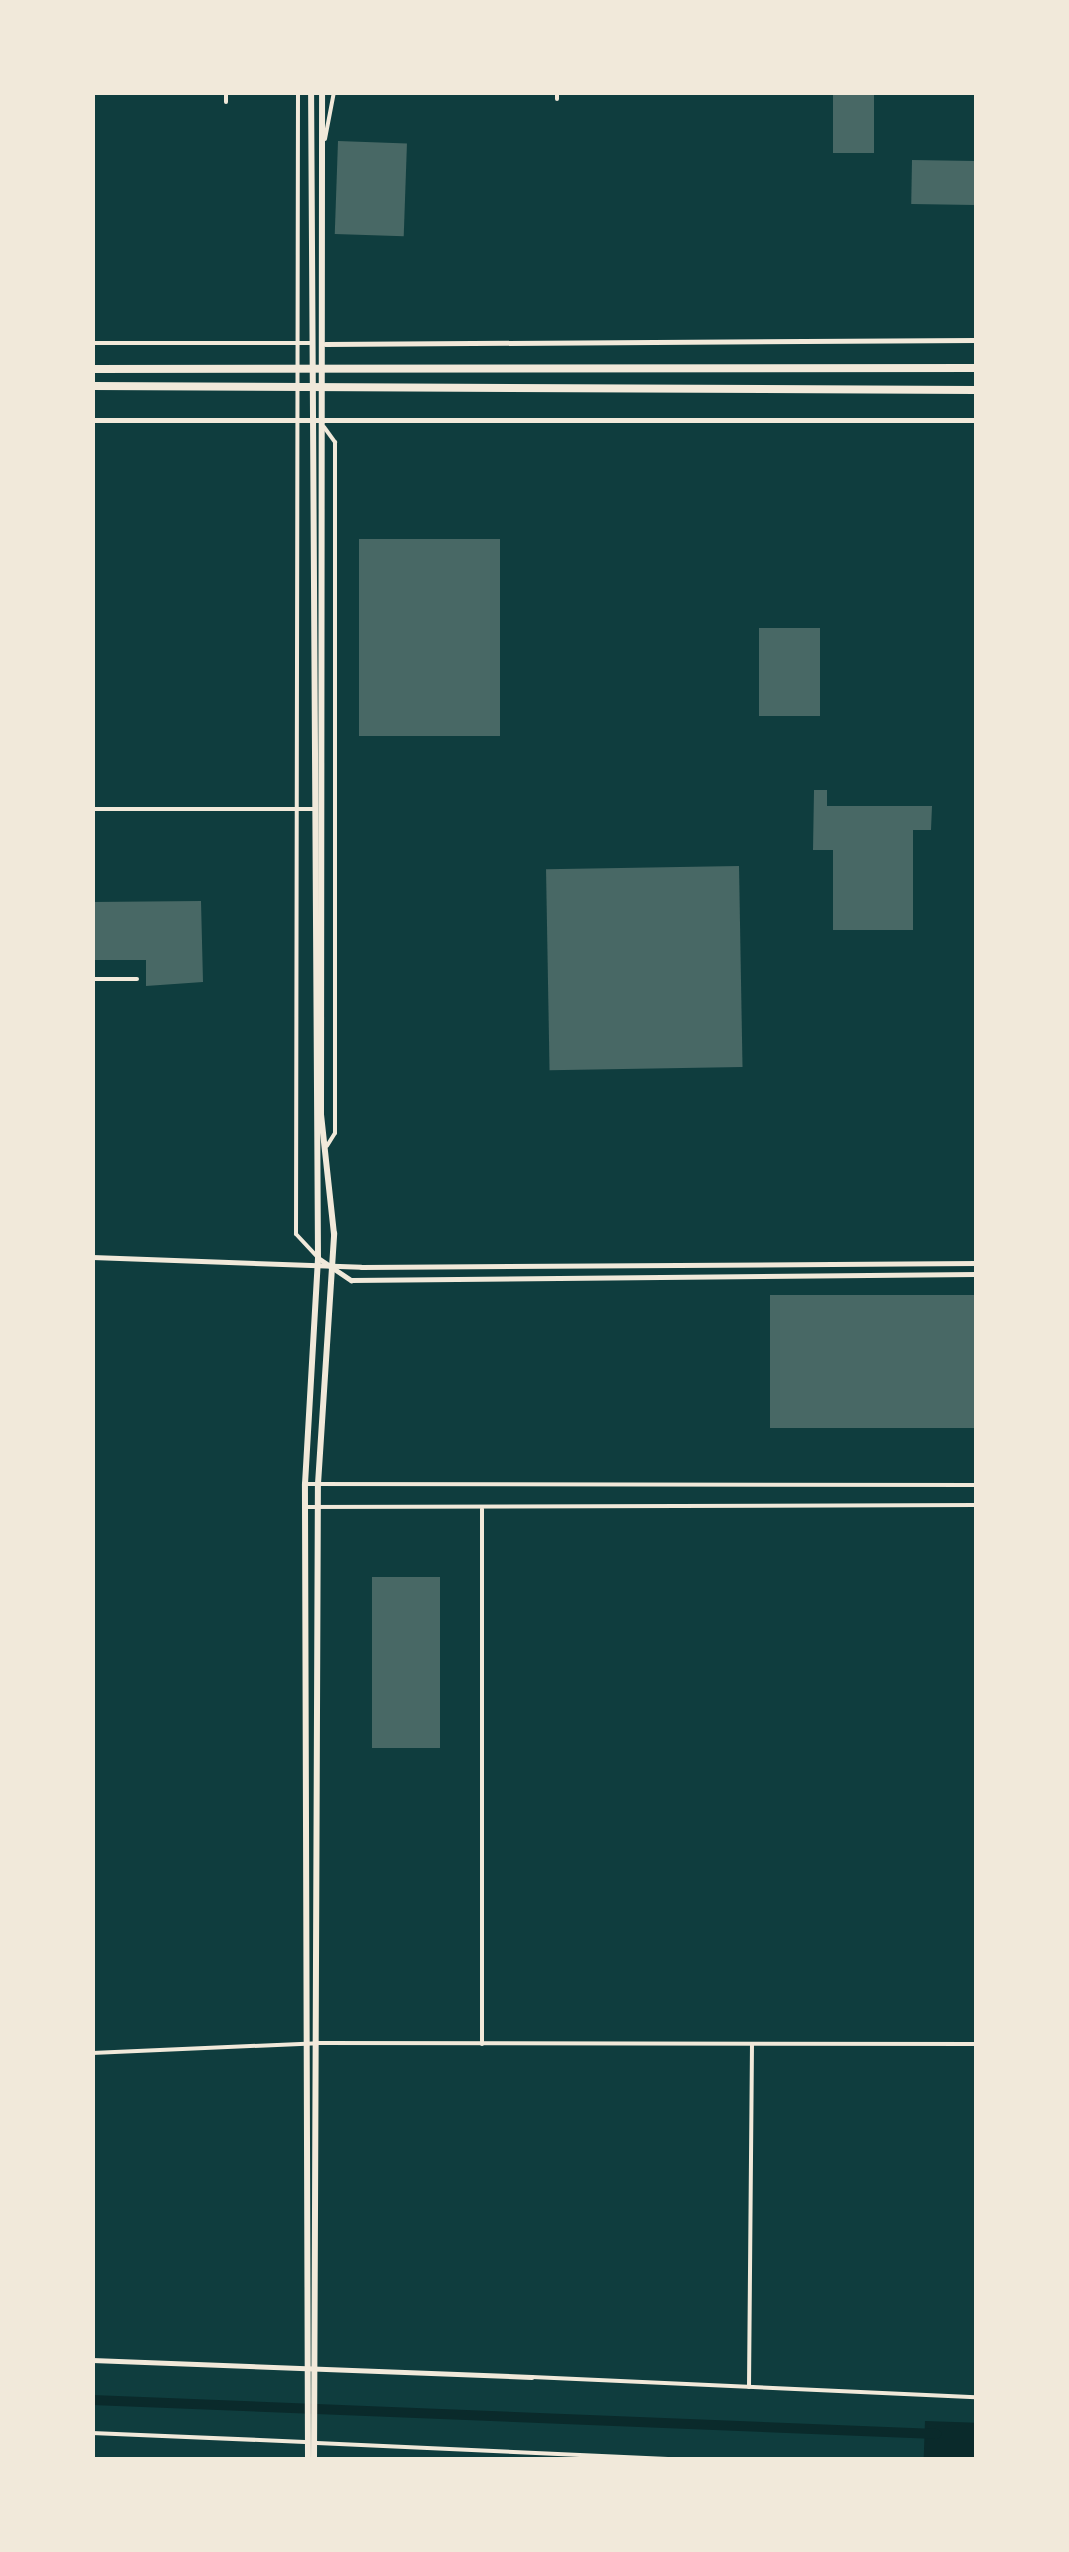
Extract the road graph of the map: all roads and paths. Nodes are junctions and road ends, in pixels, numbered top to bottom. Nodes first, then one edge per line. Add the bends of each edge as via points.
1 (226, 92) edge
2 (298, 92) edge
3 (311, 92) edge
4 (322, 92) edge
5 (334, 92) edge
6 (226, 102) dead end
7 (325, 139) junction
8 (976, 340) edge
9 (92, 343) edge
10 (296, 343) junction
11 (311, 343) junction
12 (325, 344) junction
13 (976, 368) edge
14 (92, 369) edge
15 (296, 370) junction
16 (310, 370) junction
17 (324, 370) junction
18 (296, 385) junction
19 (92, 386) edge
20 (310, 386) junction
21 (324, 386) junction
22 (976, 390) edge
23 (92, 420) edge
24 (296, 420) junction
25 (310, 420) junction
26 (976, 420) edge
27 (323, 423) junction
28 (92, 809) edge
29 (296, 809) junction
30 (310, 809) junction
31 (323, 809) junction
32 (137, 979) dead end
33 (92, 980) edge
34 (327, 1146) junction
35 (92, 1256) edge
36 (318, 1258) junction
37 (331, 1259) junction
38 (976, 1263) edge
39 (330, 1272) junction
40 (976, 1274) edge
41 (305, 1484) junction
42 (318, 1484) junction
43 (976, 1485) edge
44 (976, 1505) edge
45 (305, 1507) junction
46 (318, 1507) junction
47 (482, 1507) junction
48 (318, 2043) junction
49 (304, 2044) junction
50 (482, 2044) junction
51 (752, 2044) junction
52 (976, 2044) edge
53 (92, 2053) edge
54 (92, 2360) edge
55 (306, 2368) junction
56 (318, 2368) junction
57 (532, 2377) joint
58 (750, 2386) junction
59 (976, 2397) edge
60 (92, 2434) edge
61 (306, 2438) junction
62 (317, 2443) junction
63 (311, 2460) edge
64 (696, 2460) edge

1 - 6 street
2 - 10 street
3 - 11 main road
4 - 7 main road
5 - 7 street
7 - 12 main road
8 - 12 street
9 - 10 street
10 - 11 street
10 - 15 street
11 - 12 street
11 - 16 main road
12 - 17 main road
13 - 17 highway
14 - 15 highway
15 - 16 highway
15 - 18 street
16 - 17 highway
16 - 20 main road
17 - 21 main road
18 - 19 highway
18 - 20 highway
18 - 24 street
20 - 21 highway
20 - 25 main road
21 - 22 highway
21 - 27 main road
23 - 24 street
24 - 25 street
24 - 29 street
25 - 27 street
25 - 30 main road
26 - 27 street
27 - 31 main road
27 - 34 street via 336,442 334,1133
28 - 29 street
29 - 30 street
29 - 36 street via 296,1234
30 - 31 street
30 - 36 main road
31 - 34 main road
32 - 33 street
34 - 37 main road
35 - 36 street
36 - 37 street
36 - 39 street
36 - 41 main road
37 - 38 street via 361,1266
37 - 39 main road
39 - 40 street via 409,1281
39 - 42 main road
41 - 42 street
41 - 45 main road
42 - 43 street
42 - 46 main road
44 - 47 street
45 - 46 street
45 - 49 main road
46 - 47 street
46 - 48 main road
47 - 50 street
48 - 49 street
48 - 50 street
48 - 56 main road
49 - 53 street
49 - 55 main road
50 - 51 street
51 - 52 street
51 - 58 street
54 - 55 street
55 - 56 street
55 - 61 main road
56 - 57 street
56 - 62 main road
57 - 58 street
58 - 59 street
60 - 61 street
61 - 63 main road
62 - 63 main road
62 - 64 street

